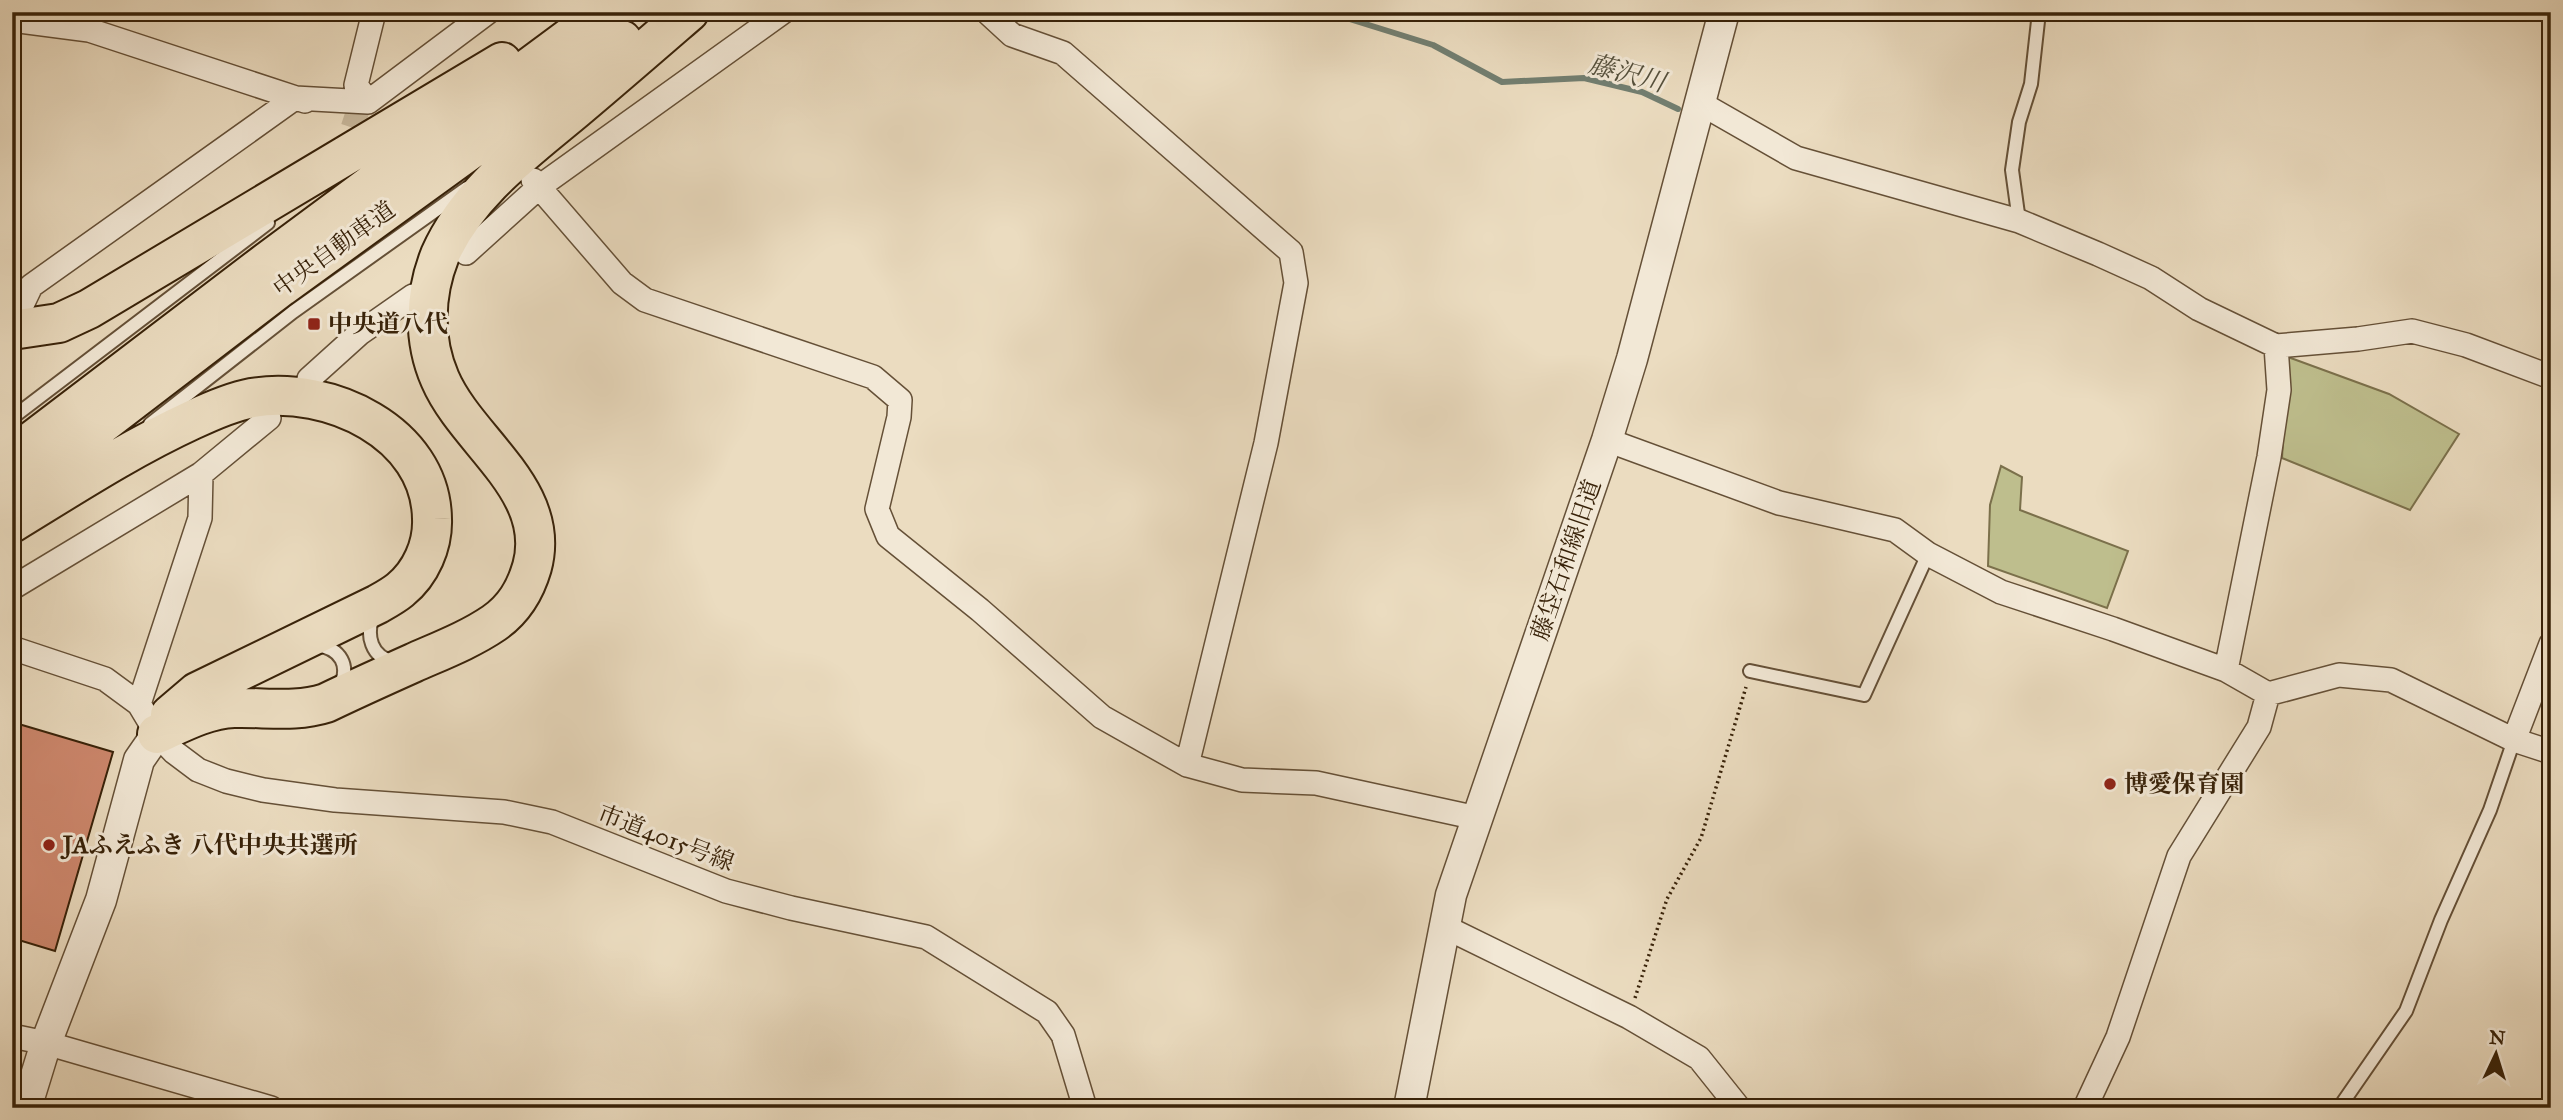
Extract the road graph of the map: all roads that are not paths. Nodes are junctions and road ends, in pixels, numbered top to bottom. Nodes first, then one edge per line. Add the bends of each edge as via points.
1 (374, 12) edge
2 (488, 12) edge
3 (582, 12) edge
4 (604, 12) edge
5 (661, 12) edge
6 (689, 12) edge
7 (783, 12) edge
8 (987, 12) edge
9 (1724, 12) edge
10 (2039, 12) edge
11 (12, 20) edge
12 (295, 98) junction
13 (368, 102) junction
14 (1700, 103) junction
15 (354, 128) junction
16 (530, 175) junction
17 (297, 201) dead end
18 (274, 217) dead end
19 (2019, 221) junction
20 (466, 253) dead end
21 (413, 296) dead end
22 (19, 303) edge
23 (2276, 346) junction
24 (2551, 377) edge
25 (309, 379) dead end
26 (12, 418) edge
27 (269, 418) dead end
28 (1607, 440) junction
29 (12, 456) edge
30 (201, 474) junction
31 (91, 476) junction
32 (12, 493) edge
33 (12, 523) edge
34 (1928, 554) junction
35 (12, 588) edge
36 (378, 604) junction
37 (2551, 643) edge
38 (298, 645) junction
39 (12, 648) edge
40 (409, 664) junction
41 (2226, 670) junction
42 (1750, 671) road end
43 (2268, 694) junction
44 (326, 703) junction
45 (148, 719) junction
46 (2514, 740) junction
47 (2551, 752) edge
48 (1187, 765) junction
49 (1477, 818) junction
50 (1443, 926) junction
51 (12, 1036) edge
52 (46, 1043) junction
53 (26, 1108) edge
54 (271, 1108) edge
55 (1085, 1108) edge
56 (1409, 1108) edge
57 (1739, 1108) edge
58 (2085, 1108) edge
59 (2339, 1108) edge

1 - 13 street via 356,85
2 - 13 street
3 - 15 highway via 549,34
4 - 29 highway, 中央自動車道
5 - 32 highway, 中央自動車道 via 281,287
6 - 16 highway
7 - 16 street
8 - 48 street via 1012,35 1063,54 1291,252 1296,283 1266,443
9 - 14 street, 藤垈石和線旧道
10 - 19 lane via 2031,84 2019,122 2012,170
11 - 12 street via 89,30
12 - 13 street
12 - 15 street
12 - 22 street
14 - 19 street via 1796,158
14 - 28 street, 藤垈石和線旧道
15 - 17 lane
15 - 22 highway via 89,309 59,323
16 - 20 street
16 - 31 lane via 453,197 293,312 158,417
16 - 40 highway via 479,196 441,255 430,290 427,323 440,380 528,505 535,557 515,604 494,622
16 - 48 street via 622,283 645,300 873,377 900,400 877,509 888,536 1102,717
18 - 26 lane
19 - 23 street via 2151,278 2199,309
21 - 25 street via 360,333
23 - 24 street via 2412,331 2466,345
23 - 41 street via 2279,390 2269,457
27 - 30 street
28 - 34 street via 1779,503 1895,530
28 - 49 street, 藤垈石和線旧道
30 - 35 street
30 - 45 street via 200,518
31 - 33 highway
31 - 36 highway via 153,438 252,398 312,397 351,411 384,430 402,447 426,485 432,508 433,530 416,572
34 - 41 street via 2001,592
34 - 42 lane via 1864,695
36 - 38 highway
36 - 40 lane via 369,633 371,645 389,661
37 - 46 street
38 - 44 lane via 333,649 341,658 343,681
38 - 45 highway
39 - 45 street, 市道4015号線 via 104,679
40 - 44 highway
41 - 43 street
43 - 46 street via 2339,675 2391,680
43 - 58 street via 2259,727 2179,856 2118,1037
44 - 45 highway via 308,709 232,708
45 - 52 street via 102,901
45 - 55 street, 市道4015号線 via 174,752 198,770 226,781 335,800 504,812 552,822 726,891 926,937 1047,1012 1063,1035
46 - 47 street
46 - 59 lane via 2490,810 2406,1011
48 - 49 street via 1242,780 1316,783
49 - 50 street, 藤垈石和線旧道
50 - 56 street, 藤垈石和線旧道
50 - 57 street via 1629,1017 1699,1058
51 - 52 street
52 - 53 street
52 - 54 street

